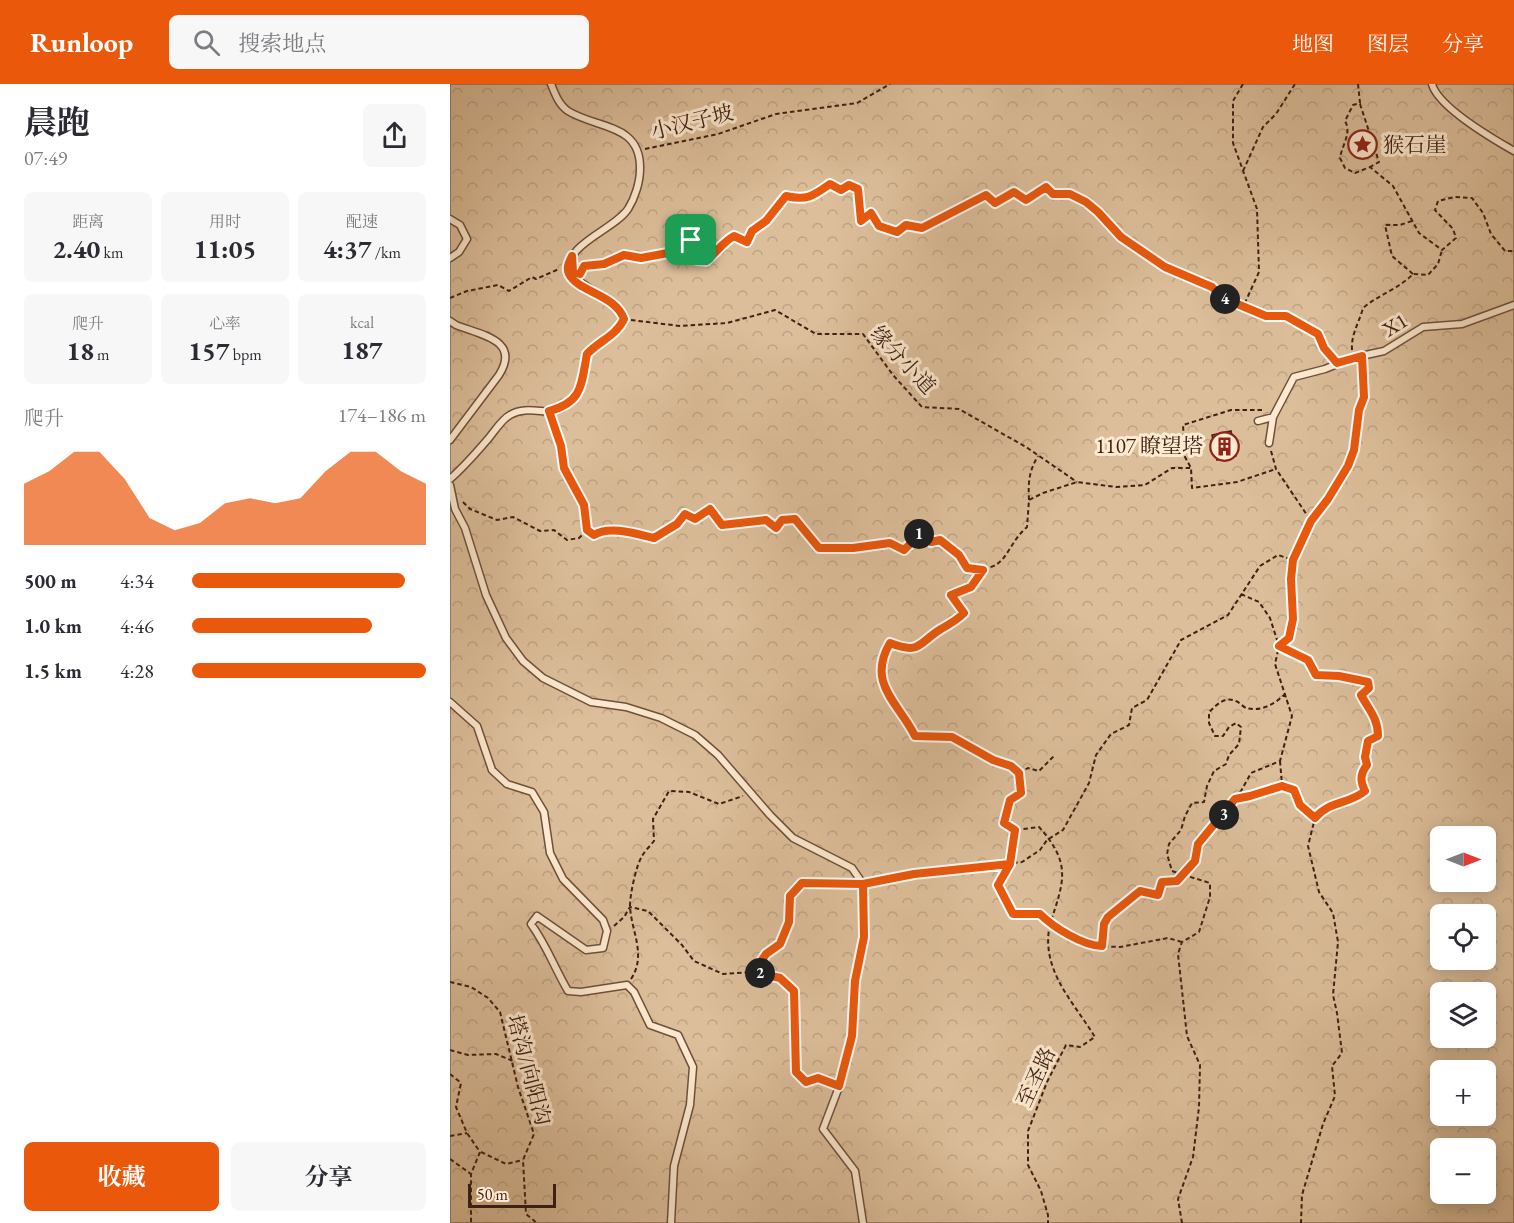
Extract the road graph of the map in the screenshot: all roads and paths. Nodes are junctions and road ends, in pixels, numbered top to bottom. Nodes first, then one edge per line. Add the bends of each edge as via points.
1 (550, 84) edge
2 (890, 84) edge
3 (1243, 84) edge
4 (1295, 84) edge
5 (1358, 84) edge
6 (1432, 84) edge
7 (1360, 103) junction
8 (638, 150) junction
9 (1514, 151) edge
10 (1370, 167) junction
11 (1243, 171) junction
12 (450, 219) edge
13 (1413, 220) junction
14 (1442, 250) junction
15 (1514, 251) edge
16 (572, 256) junction
17 (450, 258) edge
18 (568, 266) junction
19 (1413, 274) junction
20 (450, 298) edge
21 (1244, 305) junction
22 (1514, 305) edge
23 (624, 319) junction
24 (450, 321) edge
25 (1362, 356) junction
26 (1352, 358) junction
27 (1337, 363) junction
28 (1277, 410) junction
29 (549, 411) junction
30 (1273, 417) junction
31 (1258, 421) dead end
32 (450, 440) edge
33 (1269, 443) joint
34 (1038, 456) junction
35 (1191, 468) junction
36 (1276, 469) junction
37 (450, 479) edge
38 (1077, 482) junction
39 (450, 485) edge
40 (461, 500) dead end
41 (1029, 500) junction
42 (1311, 521) junction
43 (587, 530) junction
44 (1293, 560) junction
45 (983, 570) junction
46 (1241, 594) junction
47 (1279, 646) junction
48 (1285, 694) junction
49 (450, 702) edge
50 (1055, 755) dead end
51 (1280, 761) junction
52 (1019, 773) junction
53 (1282, 786) junction
54 (751, 793) junction
55 (1235, 799) junction
56 (1315, 818) junction
57 (1015, 830) junction
58 (1049, 839) junction
59 (1010, 864) junction
60 (1184, 875) junction
61 (863, 884) junction
62 (630, 907) junction
63 (1050, 924) junction
64 (607, 931) junction
65 (1182, 942) junction
66 (1102, 946) junction
67 (754, 972) junction
68 (450, 982) edge
69 (627, 985) junction
70 (450, 1050) edge
71 (513, 1061) junction
72 (450, 1074) edge
73 (839, 1086) junction
74 (467, 1133) junction
75 (450, 1136) edge
76 (480, 1152) junction
77 (450, 1159) edge
78 (523, 1160) junction
79 (471, 1174) junction
80 (471, 1223) edge
81 (537, 1223) edge
82 (670, 1223) edge
83 (862, 1223) edge
84 (1048, 1223) edge
85 (1182, 1223) edge
86 (1301, 1223) edge

1 - 8 lane via 567,110 630,136
2 - 8 path, 小汉子坡 via 857,103 776,114 718,134
3 - 11 path via 1233,101 1233,143
4 - 11 path via 1263,127
5 - 7 path
6 - 9 lane via 1447,104
7 - 10 path via 1379,162
7 - 10 path via 1353,105 1345,121 1349,127 1340,158 1355,173
8 - 16 lane via 639,185 628,209
10 - 13 path via 1393,186
11 - 21 path via 1257,209 1259,272
12 - 17 lane via 460,225 467,239
13 - 14 path via 1419,233
13 - 19 path via 1385,225 1392,256
14 - 15 path via 1456,238 1435,210 1438,201 1455,196 1472,198 1491,234 1505,251
14 - 19 path via 1438,264 1428,275
16 - 18 lane
16 - 21 path via 573,272 580,274 584,266 604,264 624,255 641,258 684,250 691,240 698,240 697,260 706,261 734,236 747,242 752,231 766,221 786,196 812,196 830,184 841,190 849,185 858,189 861,221 871,213 879,226 897,232 906,225 922,228 986,195 995,203 1014,192 1026,200 1046,187 1053,194 1070,194 1086,202 1121,237 1165,267
18 - 20 path via 509,291 498,285
18 - 23 lane via 569,274 620,310
19 - 26 path via 1363,308 1352,336
21 - 27 path via 1266,316 1286,316 1318,334
22 - 25 lane, X1 via 1462,324 1424,327 1384,351
23 - 29 lane via 608,339 587,354 580,389 573,400
23 - 34 path, 缘分小道 via 680,327 727,323 775,310 816,334 863,334 922,407 959,409
24 - 32 lane via 499,342 506,352 506,365
25 - 26 lane, X1
25 - 42 path via 1364,397 1354,450 1348,466
26 - 27 lane, X1
27 - 28 lane, X1 via 1294,377
28 - 30 lane, X1
28 - 35 path via 1231,410 1183,425 1185,457
29 - 37 lane via 524,410 508,415
29 - 43 path via 564,468 584,505
30 - 31 lane
30 - 33 lane, X1
33 - 36 path
34 - 38 path, 缘分小道
34 - 41 path via 1031,468
35 - 36 path via 1192,488 1237,482
35 - 38 path via 1172,468 1145,485 1116,487
36 - 42 path
38 - 41 path
39 - 54 lane via 486,595 506,638 523,661 543,678 591,702 661,718 695,735
40 - 43 path via 470,509 497,520 513,517 540,531 554,530 567,540 579,538
41 - 45 path via 1028,527 995,566
42 - 44 path
43 - 45 path via 594,535 601,530 654,538 677,524 685,514 695,519 710,509 722,525 766,520 776,528 782,520 795,519 819,548 890,543 904,550 922,532 931,542 940,540 959,555 967,568
44 - 46 path via 1278,555 1260,566
44 - 47 path via 1293,619 1289,638
45 - 52 path via 971,587 951,595 964,613 953,623 924,645 908,649 890,643 881,658 882,675 885,688 915,736 952,737
46 - 47 path via 1259,602 1270,618
46 - 58 path via 1228,615 1181,640 1147,700 1132,708 1129,726 1111,734 1096,755 1089,783 1063,830
47 - 48 path via 1275,664
47 - 56 path via 1308,660 1316,675 1368,682 1369,688 1361,695 1378,724 1378,736 1368,741 1361,783 1365,791 1357,798 1321,810
48 - 51 path via 1292,716
48 - 60 path via 1265,708 1245,708 1226,699 1209,712 1215,736 1223,736 1236,723 1241,734 1226,764 1214,771 1204,802 1192,803 1181,830 1169,844 1167,854 1172,871
49 - 64 lane via 477,726 492,770 507,784 532,792 543,812 550,853 563,879 603,920
50 - 52 path via 1039,771 1028,768
51 - 53 path
51 - 55 path via 1251,773
52 - 57 path via 1021,793 1010,800 1004,823
53 - 55 path
53 - 56 path via 1294,790 1300,805
54 - 61 lane via 793,838 852,868
54 - 62 path via 719,804 689,792 669,791 653,819 654,842 642,856
55 - 60 path via 1198,844 1195,861
56 - 86 path via 1308,846 1319,892 1333,913 1338,942 1333,995 1342,1053 1332,1066 1335,1096 1302,1196
57 - 58 path via 1039,827
57 - 59 path
58 - 59 path via 1022,862
58 - 63 path via 1062,863 1062,887
59 - 61 path via 914,874
59 - 63 path via 998,885 1013,914 1040,914
60 - 65 path via 1210,883 1210,897 1199,932
60 - 66 path via 1177,881 1162,882 1158,895 1140,891 1108,917
61 - 67 path via 802,883 790,896 789,922 780,944 766,954
61 - 73 lane via 864,937 855,981 852,1036
62 - 64 path
62 - 67 path via 648,911 694,961 723,974
62 - 69 path via 638,969
63 - 66 path via 1093,946
63 - 84 path, 至圣路 via 1047,939 1063,991 1095,1036 1080,1047 1066,1045 1028,1131 1028,1165 1041,1191
64 - 69 lane via 603,948 586,950 537,916 531,924 568,991
65 - 66 path via 1168,938
65 - 85 path via 1178,954 1187,1036 1200,1065 1193,1157 1178,1199
67 - 73 path via 780,978 794,991 796,1072 806,1082 818,1078
68 - 71 path, 塔沟/向阳沟 via 471,987 500,1012
69 - 82 lane via 651,1025 678,1035 693,1067 690,1105 674,1166
70 - 71 path via 468,1055 496,1054
71 - 78 path, 塔沟/向阳沟 via 534,1134
72 - 74 path via 461,1083 456,1107
73 - 83 lane via 823,1129 855,1171
74 - 75 path
74 - 76 path
76 - 78 path via 506,1164
76 - 79 path
77 - 79 path
78 - 81 path, 塔沟/向阳沟 via 526,1214
79 - 80 path

